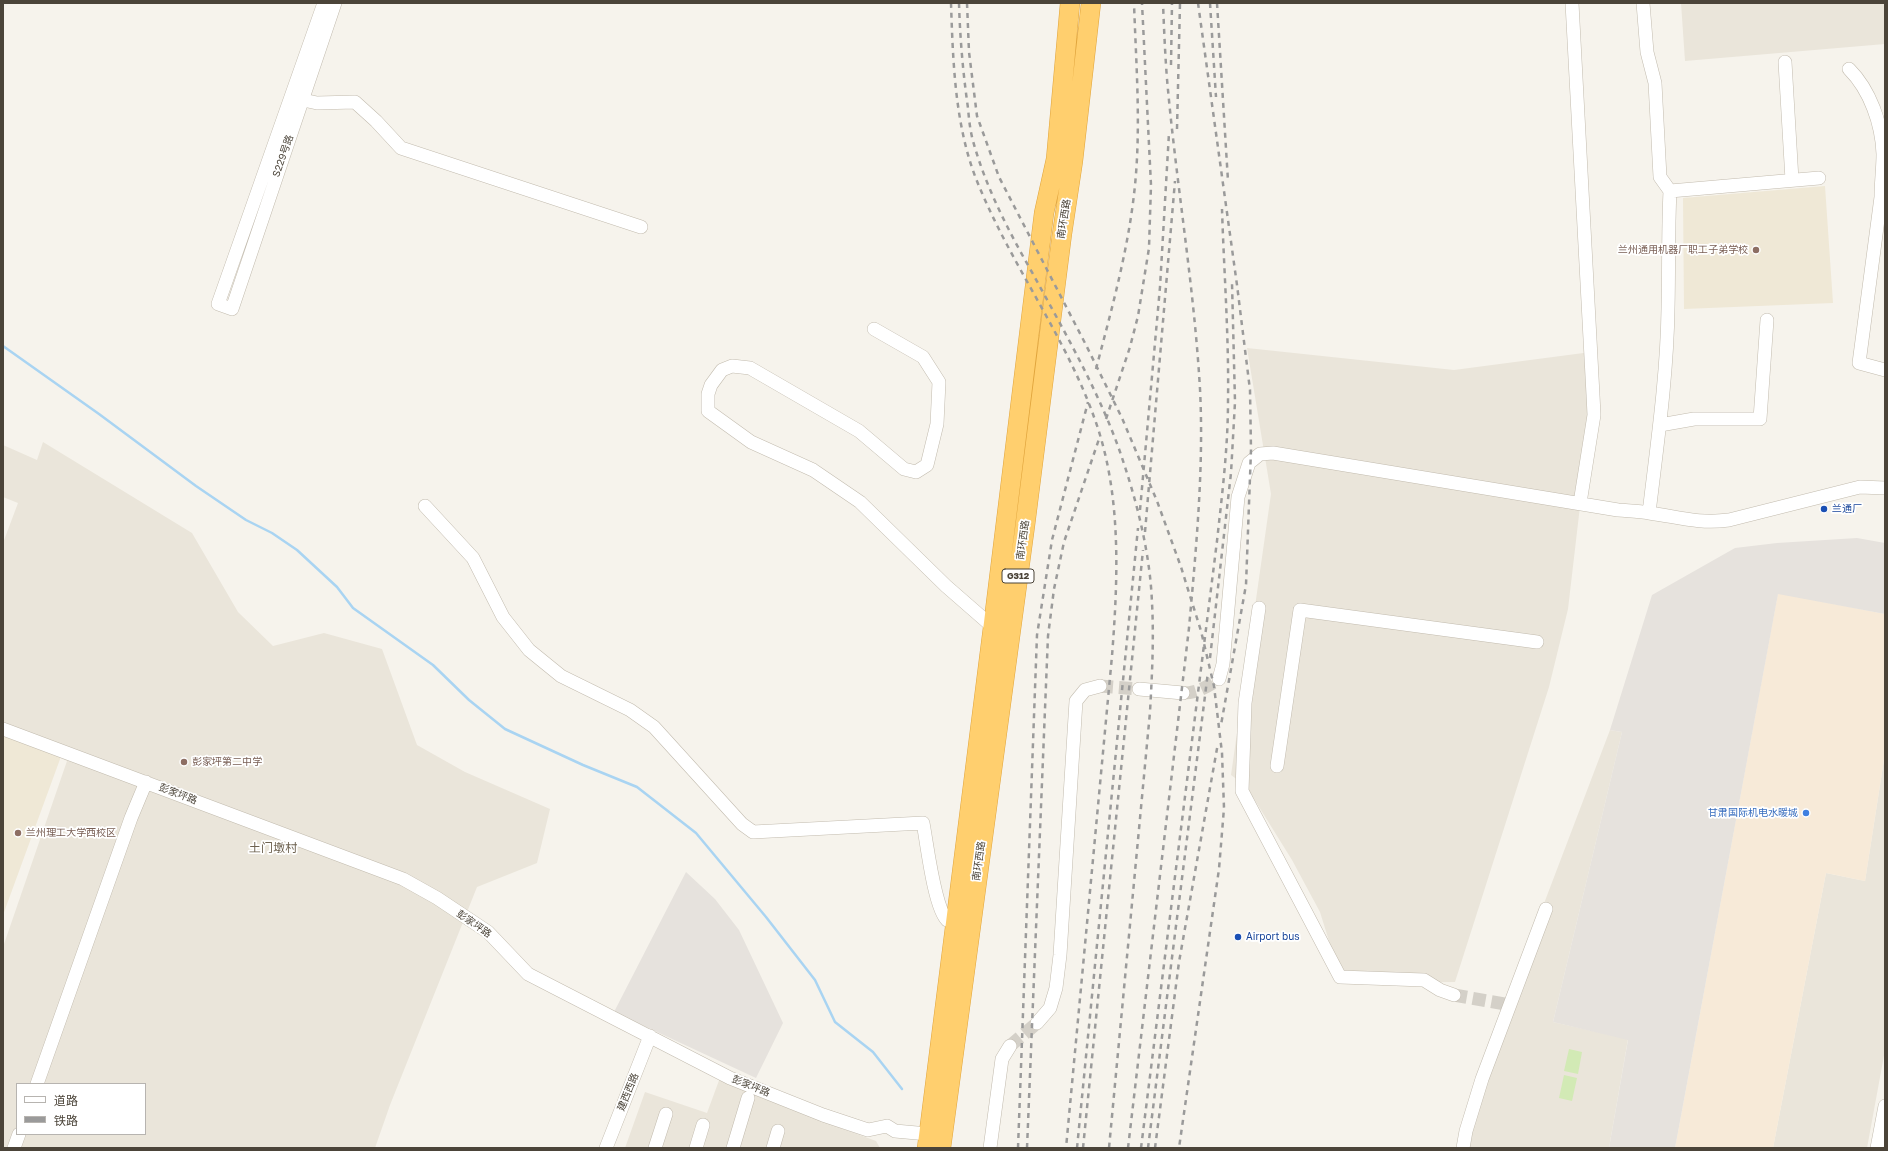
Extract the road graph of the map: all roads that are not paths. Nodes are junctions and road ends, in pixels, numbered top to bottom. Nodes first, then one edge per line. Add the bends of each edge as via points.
1 (324, 3) edge
2 (335, 3) edge
3 (1070, 3) edge
4 (1091, 3) edge
5 (1572, 3) edge
6 (1643, 3) edge
7 (1786, 62) dead end
8 (1849, 68) dead end
9 (296, 98) junction
10 (1819, 178) dead end
11 (1792, 180) junction
12 (1670, 191) junction
13 (1883, 198) edge
14 (641, 228) dead end
15 (1767, 320) dead end
16 (874, 329) dead end
17 (1885, 370) edge
18 (1660, 425) junction
19 (1885, 488) edge
20 (1580, 503) junction
21 (424, 506) dead end
22 (1649, 513) junction
23 (1259, 608) dead end
24 (993, 627) junction
25 (1537, 642) dead end
26 (1219, 679) tunnel mouth
27 (1100, 686) tunnel mouth
28 (1139, 689) tunnel mouth
29 (1182, 693) tunnel mouth
30 (3, 729) edge
31 (1277, 766) dead end
32 (146, 782) junction
33 (1546, 909) dead end
34 (956, 923) junction
35 (1454, 995) tunnel mouth
36 (1038, 1023) tunnel mouth
37 (650, 1036) junction
38 (1010, 1046) tunnel mouth
39 (37, 1083) edge
40 (748, 1098) dead end
41 (1885, 1106) edge
42 (666, 1114) dead end
43 (703, 1125) dead end
44 (778, 1131) dead end
45 (19, 1135) edge
46 (932, 1143) edge
47 (14, 1148) edge
48 (606, 1148) edge
49 (655, 1148) edge
50 (696, 1148) edge
51 (733, 1148) edge
52 (773, 1148) edge
53 (990, 1148) edge
54 (1463, 1148) edge
55 (1877, 1148) edge

1 - 9 street, S229号路
2 - 9 street, S229号路
3 - 24 highway, 南环西路 / G312 via 1056,159 1044,213
4 - 46 highway, 南环西路 / G312 via 1025,526
5 - 20 street via 1593,395 1593,422
6 - 12 street via 1647,52 1655,83 1660,177
7 - 11 street
8 - 13 street via 1859,79 1876,116 1883,153
9 - 9 street, S229号路 via 232,309 218,304
9 - 14 street via 317,103 355,102 401,148
10 - 11 street
11 - 12 street
12 - 18 street via 1668,310
13 - 17 street via 1859,363
15 - 18 street via 1760,419 1694,419
16 - 24 street via 923,357 940,382 937,424 927,465 916,472 904,469 859,431 750,368 732,366 722,370 711,385 708,410 751,442 813,470 860,502 946,586
18 - 22 street
19 - 22 street via 1860,487 1711,523
20 - 22 street
20 - 26 street via 1273,453 1260,454 1249,463 1238,497 1224,664
21 - 34 street via 473,558 503,617 529,650 561,676 630,710 654,727 742,824 753,832 923,823 942,912 948,920
23 - 35 street via 1244,703 1242,791 1340,977 1424,980
24 - 34 highway, 南环西路 / G312
25 - 31 street via 1300,610
27 - 36 street via 1085,690 1076,702 1056,988 1050,1008
28 - 29 street
30 - 32 street, 彭家坪路
32 - 37 street, 彭家坪路 via 404,879 488,932 528,974
32 - 39 street
33 - 54 street via 1507,1004 1466,1131
34 - 46 highway, 南环西路 / G312
37 - 46 street, 彭家坪路 via 730,1078 823,1115 868,1130 887,1126
37 - 48 street, 建西西路
38 - 53 street via 1002,1059
40 - 51 street
41 - 55 street
42 - 49 street
43 - 50 street
44 - 52 street
45 - 47 street

